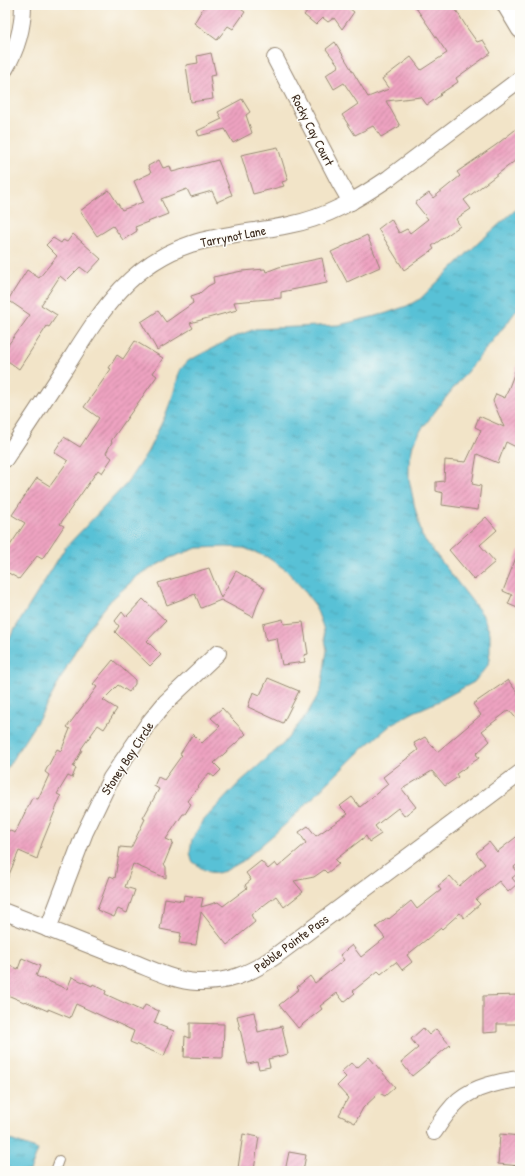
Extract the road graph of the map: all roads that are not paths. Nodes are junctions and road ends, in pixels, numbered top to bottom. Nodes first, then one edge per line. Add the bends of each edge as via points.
1 (23, 5) edge
2 (505, 5) edge
3 (520, 30) edge
4 (275, 58) dead end
5 (5, 69) edge
6 (520, 80) edge
7 (351, 202) junction
8 (5, 459) edge
9 (218, 652) dead end
10 (520, 773) edge
11 (5, 912) edge
12 (48, 929) junction
13 (520, 1079) edge
14 (434, 1132) dead end
15 (59, 1160) dead end
16 (55, 1171) edge

1 - 5 street via 19,37
2 - 3 street
4 - 7 street, Rocky Cay Court
6 - 7 street, Tarrynot Lane via 389,178
7 - 8 street, Tarrynot Lane via 318,217 297,223 202,240 154,261 111,300
9 - 12 street, Stoney Bay Circle via 166,702 111,778 85,832
10 - 12 street, Pebble Pointe Pass via 262,966 240,976 209,982 187,981
11 - 12 street, Pebble Pointe Pass
13 - 14 street via 502,1081 473,1091 460,1099
15 - 16 lane

